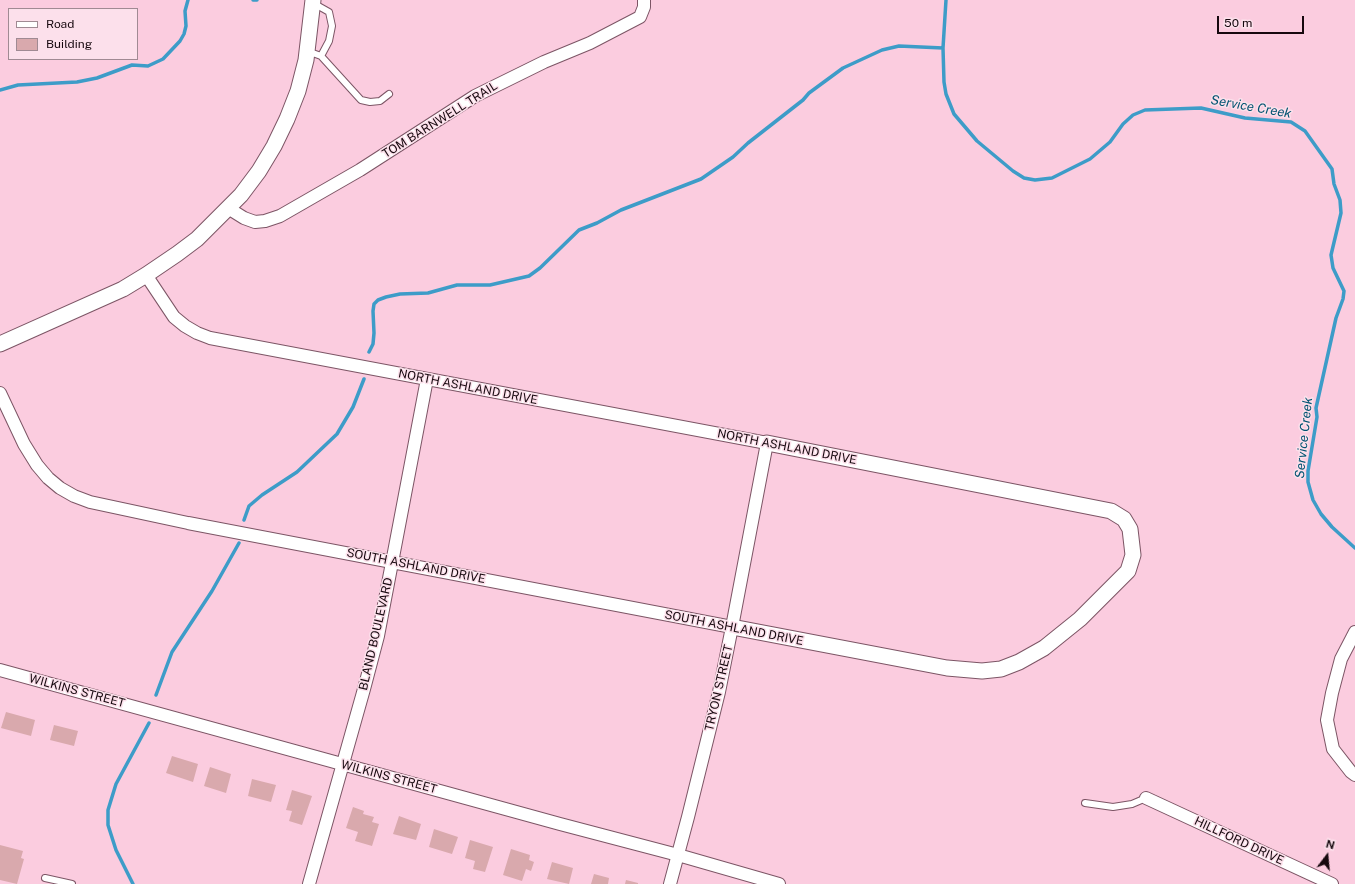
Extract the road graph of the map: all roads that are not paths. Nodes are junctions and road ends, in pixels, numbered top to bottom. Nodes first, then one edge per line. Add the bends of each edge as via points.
1 (644, 0) edge
2 (313, 1) edge
3 (314, 53) junction
4 (388, 94) dead end
5 (228, 208) junction
6 (146, 275) junction
7 (0, 344) edge
8 (427, 379) junction
9 (0, 393) edge
10 (767, 443) junction
11 (392, 562) junction
12 (732, 628) junction
13 (1355, 632) edge
14 (886, 656) joint
15 (0, 670) edge
16 (342, 764) junction
17 (1355, 775) edge
18 (1146, 798) joint
19 (1085, 803) dead end
20 (678, 855) junction
21 (45, 878) dead end
22 (72, 884) edge
23 (309, 884) edge
24 (670, 884) edge
25 (779, 884) edge
26 (1332, 884) edge

1 - 5 street, TOM BARNWELL TRAIL via 640,16 590,43 475,96 360,170 280,216 255,222
2 - 3 street
2 - 3 lane via 330,12 332,26 329,41
3 - 4 lane via 360,100 380,101
3 - 5 street via 304,71 287,119 274,146 259,171
5 - 6 street via 197,239
6 - 7 street via 123,289
6 - 8 street, NORTH ASHLAND DRIVE via 174,317 185,326 210,338
8 - 10 street, NORTH ASHLAND DRIVE
8 - 11 street, BLAND BOULEVARD
9 - 11 street, SOUTH ASHLAND DRIVE via 37,465 48,478 74,496 90,502 180,521
10 - 12 street, TRYON STREET
10 - 14 street, NORTH ASHLAND DRIVE via 1111,511 1124,519 1130,529 1133,555 1128,571 1080,620 1044,648 1019,662 1002,669 982,671 947,668
11 - 12 street, SOUTH ASHLAND DRIVE
11 - 16 street, BLAND BOULEVARD via 378,636
12 - 14 street, SOUTH ASHLAND DRIVE
12 - 20 street, TRYON STREET via 719,692
13 - 17 street via 1341,659 1327,720 1333,750
15 - 16 street, WILKINS STREET
16 - 20 street, WILKINS STREET
16 - 23 street, BLAND BOULEVARD
18 - 19 lane via 1132,804 1113,807
18 - 26 street, HILLFORD DRIVE
20 - 24 street, TRYON STREET
20 - 25 street, WILKINS STREET
21 - 22 lane

